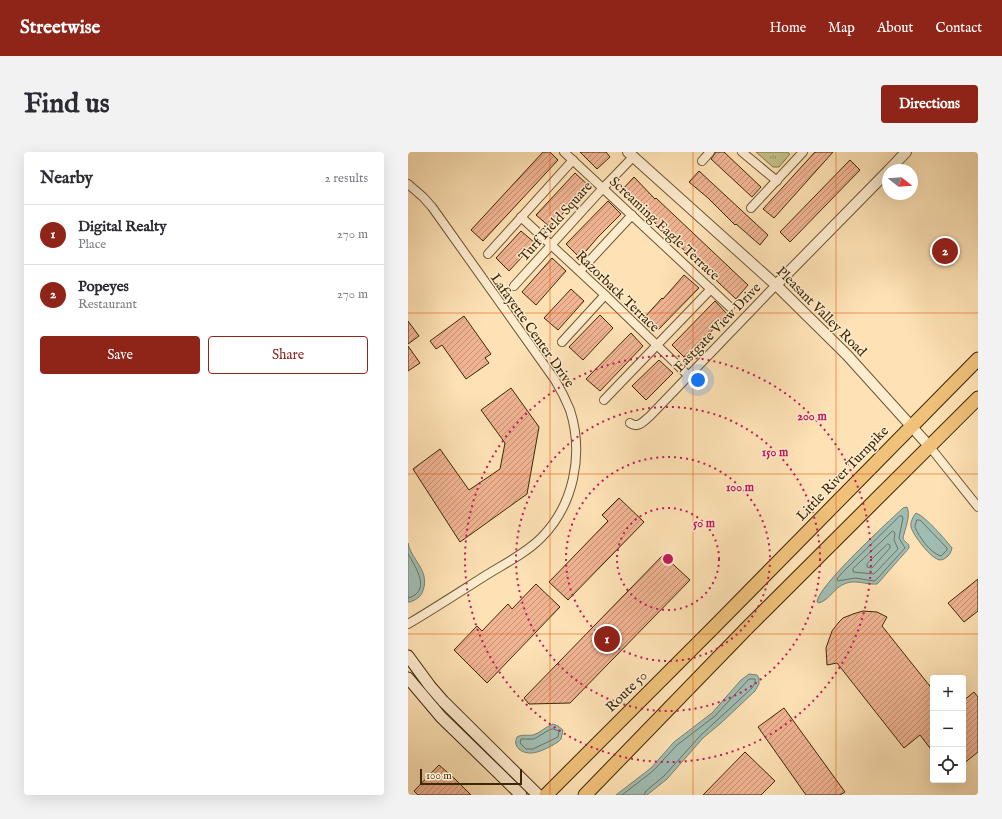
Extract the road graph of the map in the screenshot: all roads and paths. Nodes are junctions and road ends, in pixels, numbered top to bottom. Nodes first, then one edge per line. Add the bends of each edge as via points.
1 (564, 152) edge
2 (710, 152) edge
3 (742, 152) edge
4 (803, 152) edge
5 (631, 154) edge
6 (901, 154) edge
7 (573, 160) junction
8 (702, 161) dead end
9 (893, 164) edge
10 (882, 176) edge
11 (777, 181) junction
12 (408, 184) edge
13 (603, 188) junction
14 (751, 208) dead end
15 (632, 215) junction
16 (521, 217) junction
17 (551, 245) junction
18 (488, 254) dead end
19 (580, 272) junction
20 (776, 285) junction
21 (514, 286) dead end
22 (711, 289) junction
23 (605, 295) junction
24 (730, 307) dead end
25 (562, 342) dead end
26 (657, 346) junction
27 (978, 359) edge
28 (689, 376) junction
29 (697, 384) dead end
30 (978, 398) edge
31 (604, 400) dead end
32 (630, 424) dead end
33 (911, 426) junction
34 (930, 447) junction
35 (978, 507) edge
36 (729, 610) joint
37 (408, 624) edge
38 (408, 656) edge
39 (408, 678) edge
40 (520, 795) edge
41 (538, 795) edge
42 (546, 795) edge
43 (585, 795) edge

1 - 7 street, Screaming Eagle Terrace
2 - 8 street
3 - 11 street
4 - 11 street
5 - 13 street, Turf Field Square
5 - 20 street, Pleasant Valley Road
6 - 9 street, Eastgate View Drive
7 - 13 street, Screaming Eagle Terrace
7 - 16 street
10 - 20 street, Eastgate View Drive
11 - 14 street
12 - 37 street, Lafayette Center Drive via 432,207 555,380 570,410 577,453 573,478 565,502 541,537 517,556
13 - 15 street, Screaming Eagle Terrace
13 - 17 street, Turf Field Square
15 - 19 street
15 - 22 street, Screaming Eagle Terrace
16 - 17 street, Razorback Terrace
16 - 18 street
17 - 19 street, Razorback Terrace
17 - 21 street, Turf Field Square
19 - 23 street, Razorback Terrace
20 - 28 street, Eastgate View Drive
20 - 33 street, Pleasant Valley Road via 831,339
22 - 24 street, Screaming Eagle Terrace
22 - 26 street
23 - 25 street
23 - 26 street, Razorback Terrace
26 - 28 street, Razorback Terrace
26 - 31 street
27 - 33 highway, Little River Turnpike
28 - 29 street, Razorback Terrace
28 - 32 street, Eastgate View Drive via 644,422 637,426
30 - 34 highway
33 - 34 street, Pleasant Valley Road
33 - 36 highway, Little River Turnpike
34 - 35 street, Pleasant Valley Road
34 - 43 highway via 749,626
36 - 42 highway, Route 50
38 - 41 main road via 443,701
39 - 40 main road via 441,717

